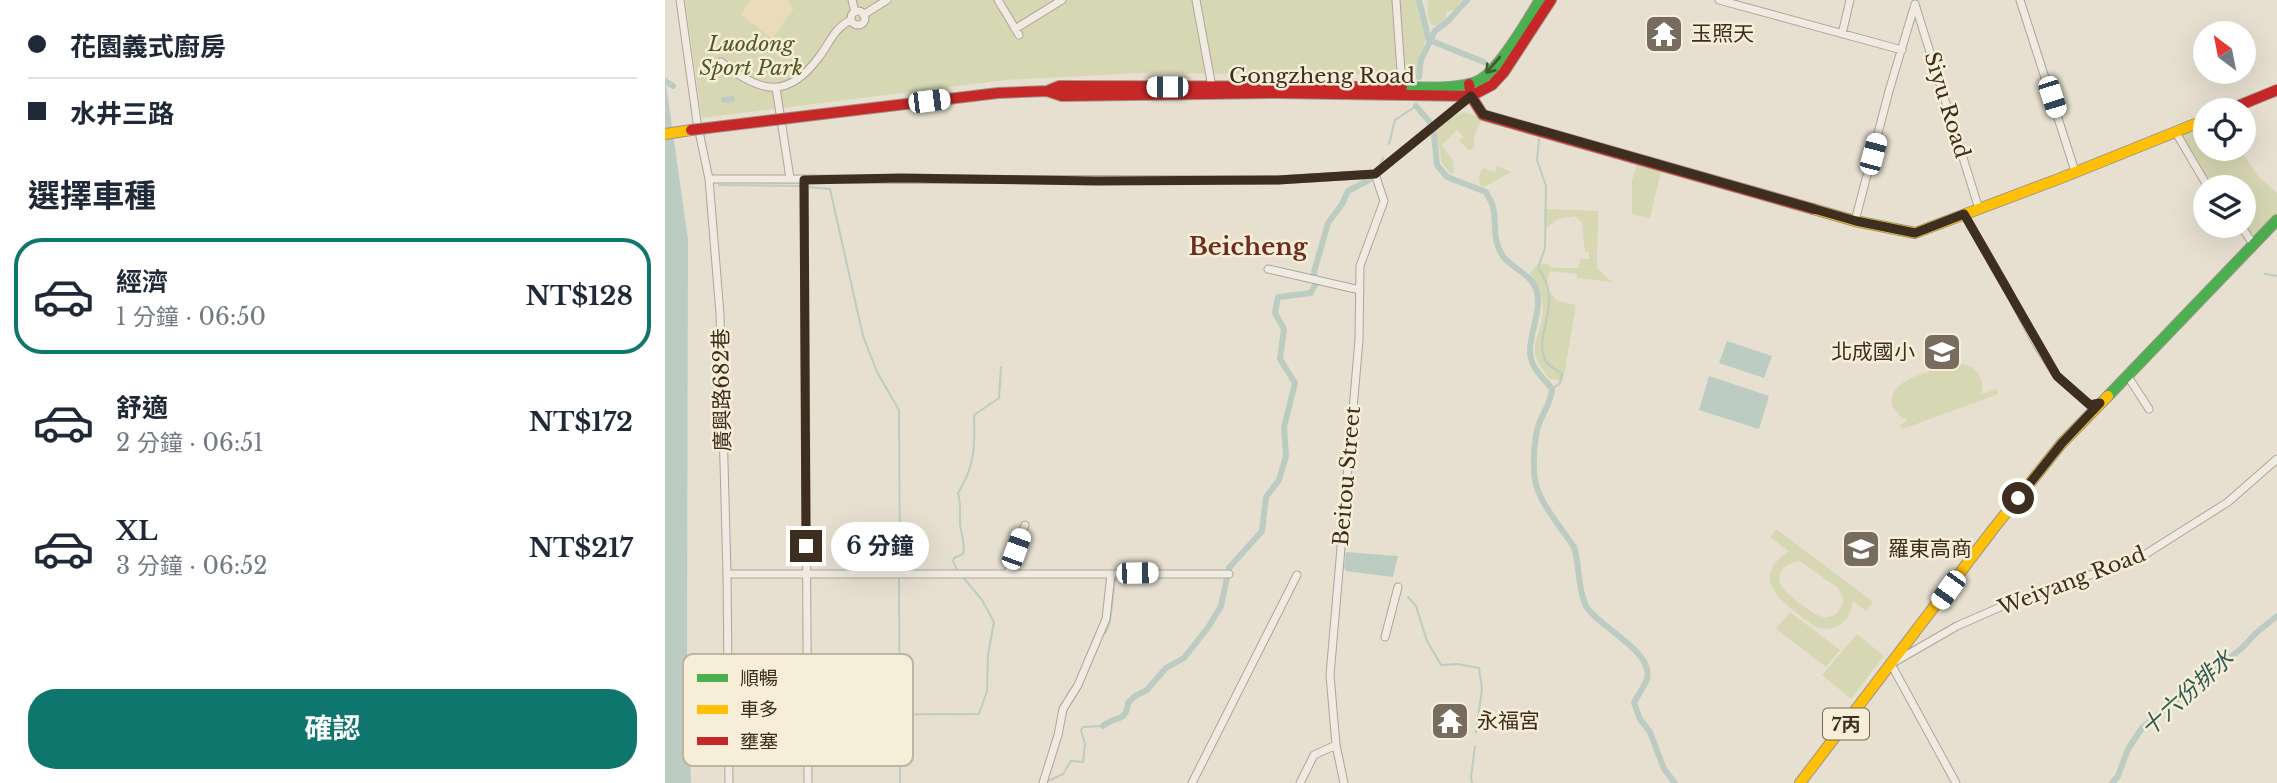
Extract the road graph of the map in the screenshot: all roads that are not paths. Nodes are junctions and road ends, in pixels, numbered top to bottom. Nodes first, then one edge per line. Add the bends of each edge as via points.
1 (680, 0) edge
2 (852, 0) edge
3 (887, 0) edge
4 (998, 0) edge
5 (1062, 0) edge
6 (1196, 0) edge
7 (1396, 0) edge
8 (1540, 0) edge
9 (1551, 0) edge
10 (1719, 0) edge
11 (1850, 0) edge
12 (2021, 0) edge
13 (1915, 2) edge
14 (857, 15) junction
15 (1842, 34) junction
16 (1902, 50) junction
17 (721, 62) dead end
18 (1469, 84) junction
19 (776, 88) junction
20 (1212, 90) junction
21 (2277, 90) edge
22 (1402, 91) junction
23 (1471, 96) junction
24 (2256, 99) edge
25 (2193, 124) edge
26 (2175, 131) junction
27 (665, 134) edge
28 (2075, 171) junction
29 (1375, 174) junction
30 (2201, 175) edge
31 (790, 178) junction
32 (709, 179) junction
33 (804, 184) junction
34 (1979, 209) junction
35 (1964, 214) junction
36 (2277, 220) edge
37 (1856, 221) junction
38 (2249, 238) edge
39 (2253, 244) junction
40 (1268, 269) dead end
41 (1360, 290) junction
42 (2127, 375) junction
43 (2100, 403) junction
44 (2149, 409) dead end
45 (2277, 459) edge
46 (1025, 525) dead end
47 (806, 573) junction
48 (1007, 573) junction
49 (1226, 573) dead end
50 (727, 574) junction
51 (1111, 574) junction
52 (1297, 575) dead end
53 (1398, 587) dead end
54 (1385, 637) dead end
55 (728, 654) edge
56 (807, 654) edge
57 (1891, 664) junction
58 (1335, 746) junction
59 (1043, 783) edge
60 (1192, 783) edge
61 (1300, 783) edge
62 (1344, 783) edge
63 (1800, 783) edge
64 (1956, 783) edge

1 - 32 street, 廣興路682巷
2 - 14 street
3 - 14 street
4 - 5 street via 1017,32
6 - 20 street
7 - 22 street
8 -> 18 street via 1511,45 1482,78
9 - 23 street via 1504,72
10 - 15 street
11 - 15 street
12 - 28 street
13 - 16 street
13 - 34 street, Siyu Road
14 - 19 street via 838,28 812,66 793,82
15 - 16 street
16 - 37 street
17 - 19 street via 754,84
18 - 22 street, Gongzheng Road
18 - 23 street
19 - 31 street
20 - 22 street, Gongzheng Road
20 - 27 street, Gongzheng Road, bridge via 1059,86 1047,91
21 - 24 street
22 - 23 street, Gongzheng Road
23 - 29 street
23 - 37 street via 1483,114
25 - 26 street
26 - 28 street
26 - 30 street
28 - 34 street
29 - 33 street via 1278,180 901,178
29 - 41 street, Beitou Street via 1384,201 1360,266
31 - 32 street
31 - 33 street
32 - 50 street, 廣興路682巷 via 720,314
33 - 47 street
34 - 35 street
35 - 37 street via 1915,233
35 - 43 street via 2057,376 2090,405
36 - 39 street, 7丙
38 - 39 street
39 - 42 street, 7丙
40 - 41 street
41 - 58 street, Beitou Street via 1330,675
42 - 43 street, 7丙
42 - 44 street
43 - 57 street, 7丙 via 2062,443
45 - 57 street, Weiyang Road via 2228,502 2141,557 2005,605 1941,634
46 - 48 street
47 - 48 street
47 - 50 street
47 - 56 street
48 - 51 street
49 - 51 street
50 - 55 street, 廣興路682巷
51 - 59 street via 1106,620 1063,709
52 - 60 street
53 - 54 street
57 - 63 street, 7丙
57 - 64 street
58 - 61 street via 1314,755
58 - 62 street, Beitou Street

